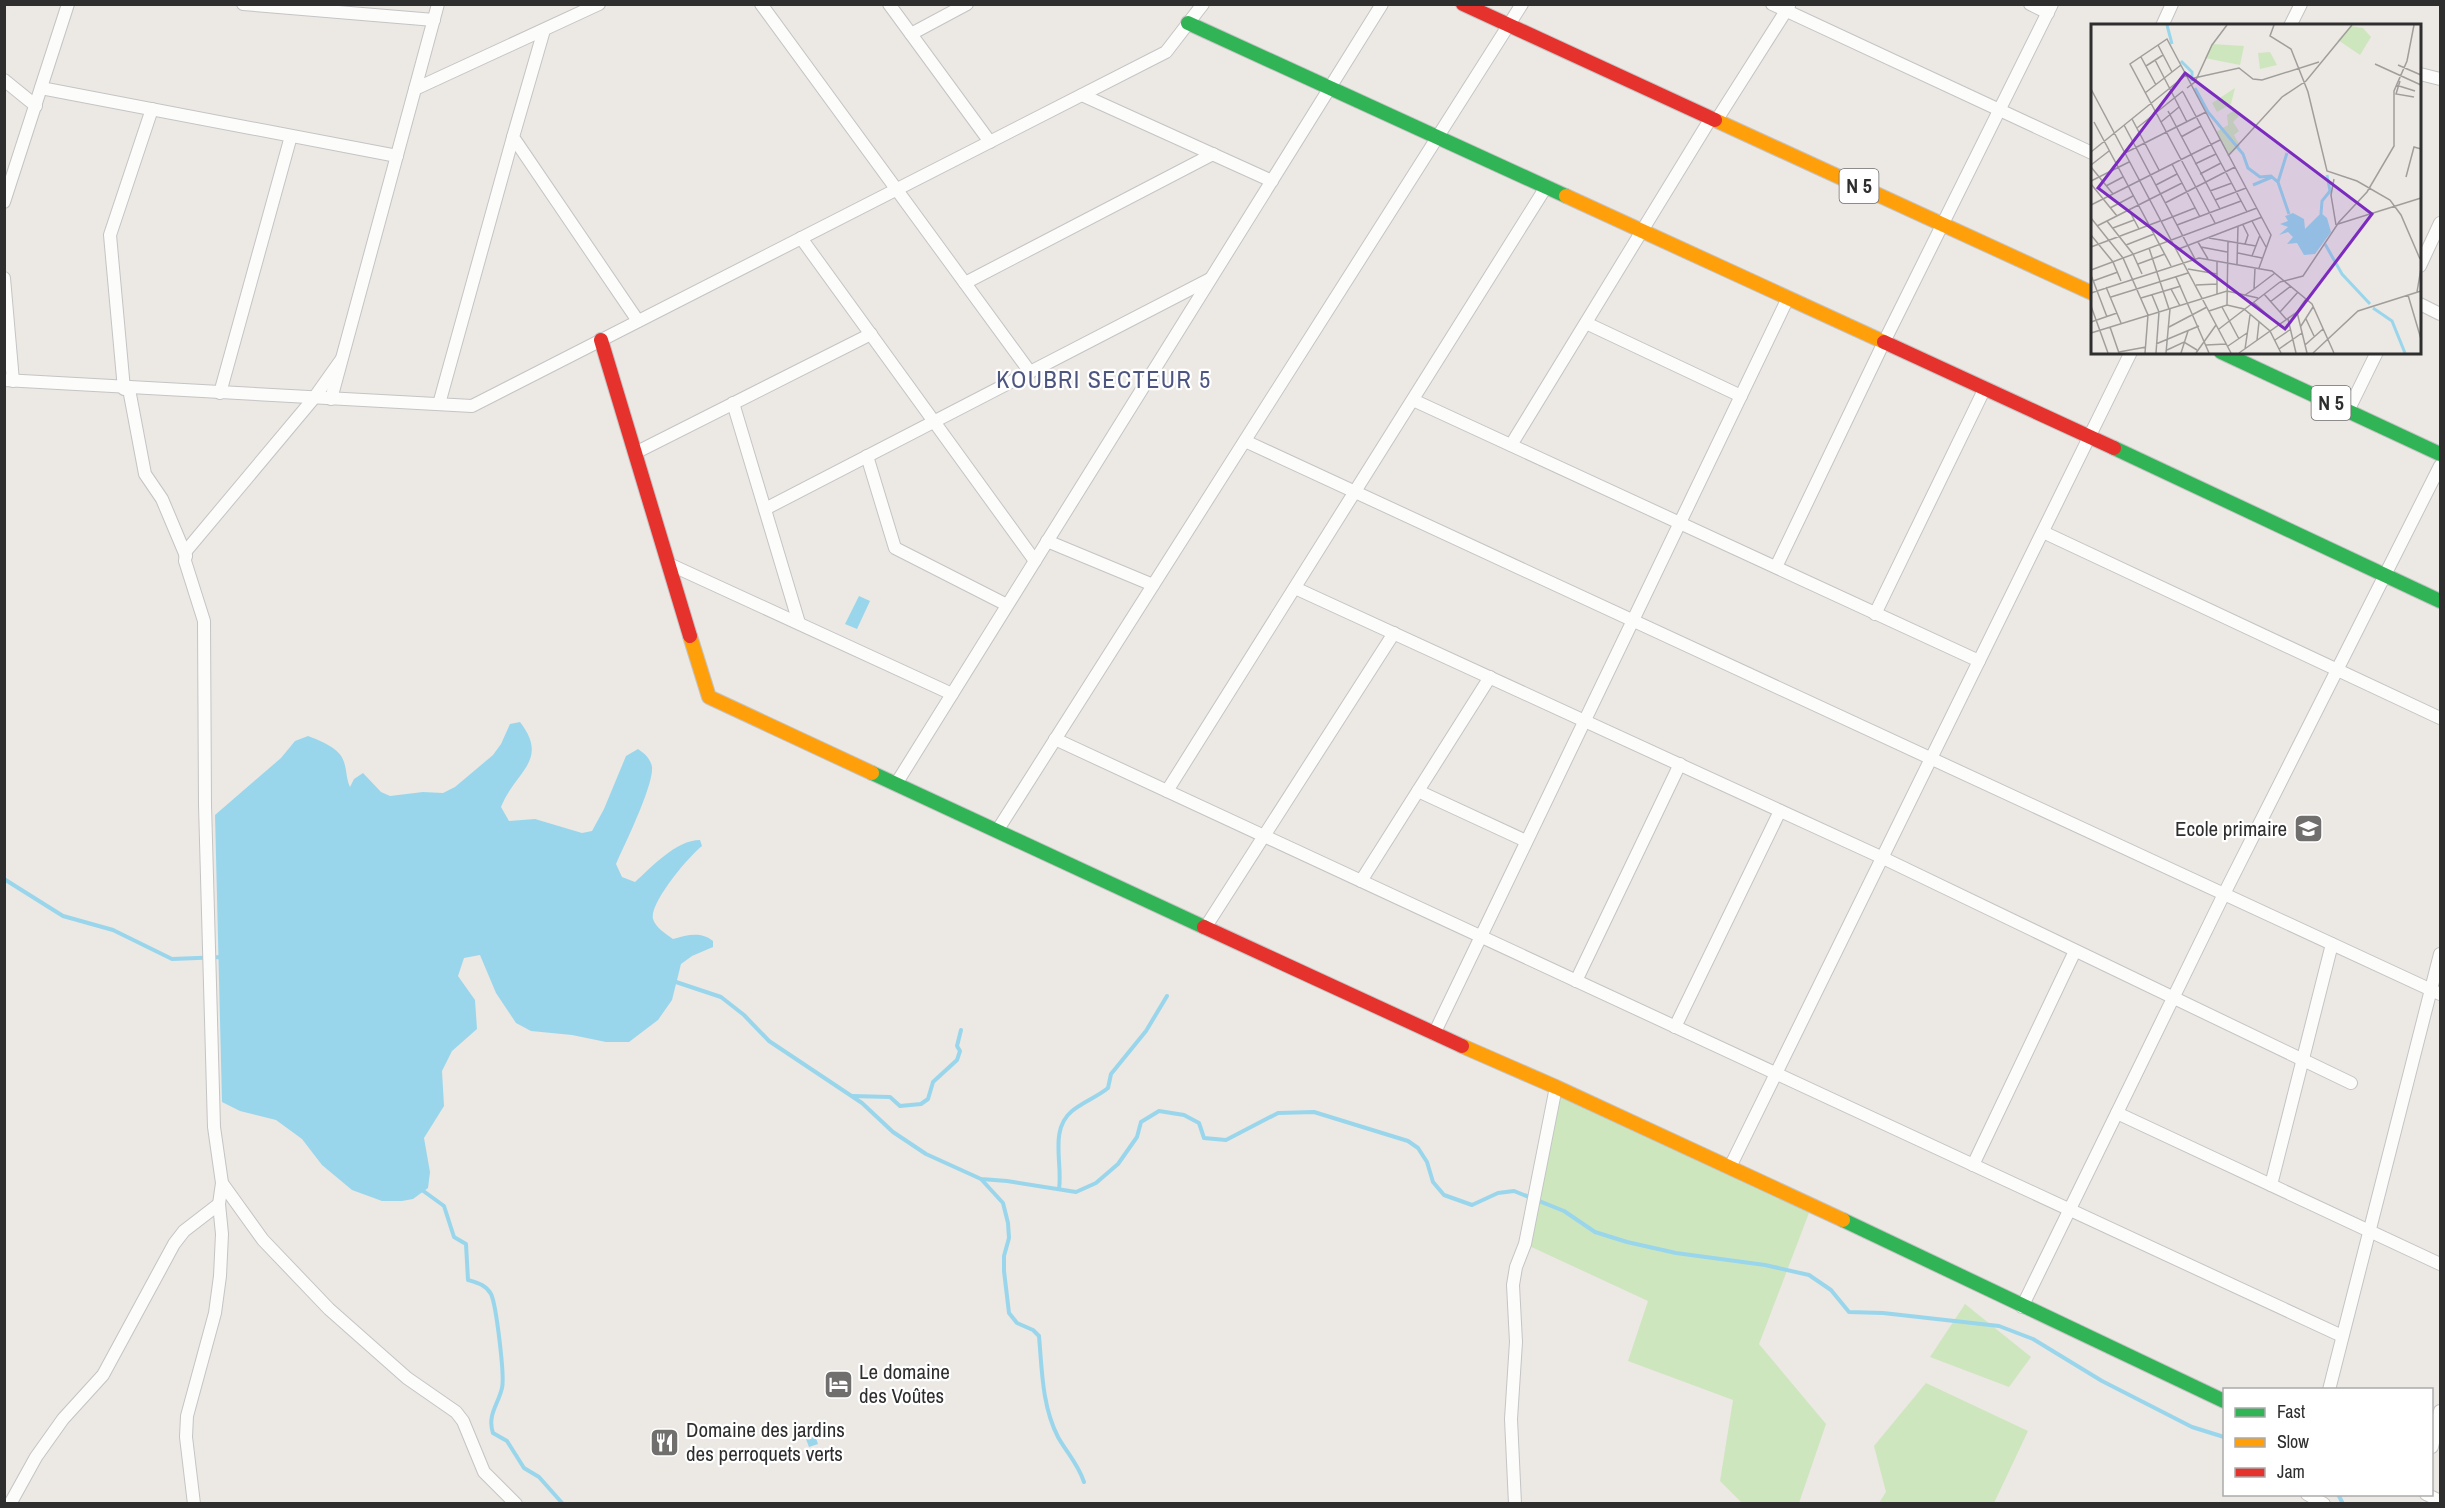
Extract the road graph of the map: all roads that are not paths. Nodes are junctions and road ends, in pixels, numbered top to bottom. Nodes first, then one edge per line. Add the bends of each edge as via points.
1 (68, 4) edge
2 (243, 4) edge
3 (438, 4) edge
4 (599, 4) edge
5 (761, 4) edge
6 (889, 4) edge
7 (967, 4) edge
8 (1203, 4) edge
9 (1382, 4) edge
10 (1463, 4) edge
11 (1522, 4) edge
12 (1772, 4) edge
13 (2030, 4) edge
14 (2172, 4) edge
15 (2301, 4) edge
16 (1788, 8) edge
17 (2050, 9) edge
18 (434, 20) junction
19 (1188, 23) junction
20 (2163, 24) edge
21 (2291, 24) edge
22 (1509, 26) junction
23 (544, 30) junction
24 (911, 34) junction
25 (2421, 74) edge
26 (2440, 79) edge
27 (4, 80) edge
28 (41, 88) junction
29 (415, 88) junction
30 (1330, 88) junction
31 (1082, 95) junction
32 (36, 106) junction
33 (152, 109) junction
34 (2000, 110) junction
35 (1714, 119) junction
36 (291, 136) junction
37 (513, 137) junction
38 (1438, 138) junction
39 (990, 142) junction
40 (2091, 153) edge
41 (1213, 154) junction
42 (397, 156) junction
43 (1272, 181) junction
44 (1546, 187) junction
45 (896, 189) junction
46 (4, 202) edge
47 (2440, 223) edge
48 (1943, 225) junction
49 (1642, 231) junction
50 (801, 238) junction
51 (2421, 264) edge
52 (4, 278) edge
53 (1211, 279) junction
54 (965, 283) junction
55 (2091, 293) edge
56 (1788, 298) junction
57 (2421, 304) edge
58 (2440, 314) edge
59 (638, 321) junction
60 (1586, 323) junction
61 (871, 334) junction
62 (601, 340) junction
63 (1884, 342) junction
64 (2130, 354) edge
65 (2225, 354) edge
66 (2376, 354) edge
67 (341, 360) junction
68 (1030, 372) junction
69 (9, 381) edge
70 (1984, 388) junction
71 (127, 389) junction
72 (220, 393) junction
73 (1741, 396) junction
74 (314, 398) junction
75 (331, 399) junction
76 (1413, 400) junction
77 (733, 403) junction
78 (439, 404) junction
79 (2348, 411) junction
80 (934, 422) junction
81 (2090, 436) junction
82 (1245, 441) junction
83 (1511, 445) junction
84 (635, 453) junction
85 (2440, 454) edge
86 (867, 456) junction
87 (2440, 466) edge
88 (1355, 492) junction
89 (765, 509) junction
90 (1680, 523) junction
91 (2043, 532) junction
92 (1047, 541) junction
93 (186, 556) junction
94 (1035, 561) junction
95 (669, 564) junction
96 (1776, 567) junction
97 (2385, 575) junction
98 (1153, 585) junction
99 (1294, 588) junction
100 (2440, 601) edge
101 (1007, 605) junction
102 (1875, 614) junction
103 (1633, 620) junction
104 (799, 623) junction
105 (1394, 633) junction
106 (1979, 661) junction
107 (2338, 670) junction
108 (1490, 677) junction
109 (952, 694) junction
110 (2440, 718) edge
111 (1585, 720) junction
112 (1055, 739) junction
113 (1932, 758) junction
114 (1680, 764) junction
115 (896, 784) junction
116 (1167, 791) junction
117 (1418, 791) junction
118 (1780, 810) junction
119 (997, 831) junction
120 (1264, 836) junction
121 (1526, 841) junction
122 (1882, 858) junction
123 (1361, 881) junction
124 (2224, 894) junction
125 (1205, 928) junction
126 (1480, 936) junction
127 (2332, 944) junction
128 (2075, 951) junction
129 (2440, 954) edge
130 (1576, 981) junction
131 (2436, 992) edge
132 (2174, 998) junction
133 (1675, 1027) junction
134 (1434, 1034) junction
135 (2302, 1060) junction
136 (1776, 1074) junction
137 (2351, 1083) dead end
138 (1556, 1087) junction
139 (2117, 1113) junction
140 (1974, 1165) junction
141 (1730, 1167) junction
142 (222, 1183) junction
143 (2271, 1185) junction
144 (219, 1204) junction
145 (2070, 1209) junction
146 (2370, 1230) junction
147 (2440, 1264) edge
148 (2022, 1307) junction
149 (2342, 1336) junction
150 (2329, 1388) edge
151 (2223, 1401) edge
152 (2440, 1411) edge
153 (2433, 1442) edge
154 (10, 1503) edge
155 (194, 1503) edge
156 (516, 1503) edge
157 (1515, 1503) edge

1 - 28 street
2 - 18 street
3 - 18 street
4 - 23 street
5 - 45 street
6 - 24 street
7 - 24 street
8 - 19 street
9 - 30 street
10 - 22 main road, N 5
11 - 22 street
12 - 16 street
13 - 17 street
14 - 20 street
15 - 21 street
16 - 34 street
16 - 35 street
17 - 34 street
18 - 29 street
19 - 30 main road
19 - 31 street via 1166,52
22 - 35 main road, N 5
22 - 38 street
23 - 29 street
23 - 37 street
24 - 39 street
25 - 26 street
27 - 32 street
28 - 32 street
28 - 33 street
29 - 42 street
30 - 38 main road
30 - 43 street
31 - 39 street
31 - 41 street
32 - 46 street
33 - 36 street
33 - 71 street via 111,235
34 - 40 street
34 - 48 street
35 - 48 main road, N 5
35 - 49 street
36 - 42 street
36 - 72 street
37 - 59 street
37 - 78 street
38 - 44 main road
38 - 82 street
39 - 45 street
41 - 43 street
41 - 54 street
42 - 67 street
43 - 53 street
44 - 49 main road
44 - 76 street
45 - 50 street
45 - 54 street
47 - 51 street
48 - 55 main road, N 5
48 - 63 street
49 - 56 main road
49 - 60 street
50 - 59 street
50 - 61 street
52 - 69 street
53 - 68 street
53 - 92 street
54 - 68 street
56 - 63 main road
56 - 73 street
57 - 58 street
59 - 62 street
60 - 73 street
60 - 83 street
61 - 77 street
61 - 80 street
62 - 78 street via 472,406
62 - 84 main road
63 - 70 main road
63 - 96 street
64 - 81 street
65 - 79 main road, N 5
66 - 79 street
67 - 74 street
67 - 75 street
68 - 80 street
69 - 71 street
70 - 81 main road
70 - 102 street
71 - 72 street
71 - 93 street via 146,474 162,499
72 - 74 street
73 - 90 street
74 - 75 street
74 - 93 street via 186,551
75 - 78 street
76 - 83 street
76 - 88 street
77 - 84 street
77 - 89 street
79 - 85 main road, N 5
80 - 86 street
80 - 94 street
81 - 91 street
81 - 97 main road
82 - 88 street
82 - 98 street
83 - 90 street
84 - 95 main road
86 - 89 street
86 - 101 street via 895,548
87 - 97 street
88 - 99 street
88 - 103 street
89 - 104 street
90 - 96 street
90 - 103 street
91 - 106 street
91 - 107 street
92 - 94 street
92 - 98 street
93 - 142 street via 204,621 214,1127
94 - 101 street
95 - 104 street
95 - 115 main road via 709,697
96 - 102 street
97 - 100 main road
97 - 107 street
98 - 112 street
99 - 105 street
99 - 116 street
101 - 109 street
102 - 106 street
103 - 111 street
103 - 113 street
104 - 109 street
105 - 108 street
105 - 120 street
106 - 113 street
107 - 110 street
107 - 124 street
108 - 111 street
108 - 117 street
109 - 115 street
111 - 114 street
111 - 121 street
112 - 116 street
112 - 119 street
113 - 122 street
113 - 124 street
114 - 118 street
114 - 130 street
115 - 119 main road
116 - 120 street
117 - 121 street
117 - 123 street
118 - 122 street
118 - 133 street
119 - 125 main road
120 - 123 street
120 - 125 street
121 - 126 street
122 - 128 street
122 - 136 street
123 - 126 street
124 - 127 street
124 - 132 street
125 - 134 main road
126 - 130 street
126 - 134 street
127 - 131 street
127 - 135 street
128 - 132 street
128 - 140 street
129 - 131 street
130 - 133 street
131 - 146 street
132 - 135 street
132 - 139 street
133 - 136 street
134 - 138 main road
135 - 137 street
135 - 143 street
136 - 140 street
136 - 141 street
138 - 141 main road
138 - 157 street via 1513,1286 1516,1342 1511,1419
139 - 143 street
139 - 145 street
140 - 145 street
141 - 148 main road
142 - 144 street
142 - 156 street via 263,1240 329,1309 407,1378 456,1412 484,1472
143 - 146 street
144 - 154 street via 184,1231 174,1244 108,1366 36,1456
144 - 155 street via 222,1234 215,1313 187,1416
145 - 148 street
145 - 149 street
146 - 147 street
146 - 149 street
148 - 151 main road
149 - 150 street
152 - 153 street

